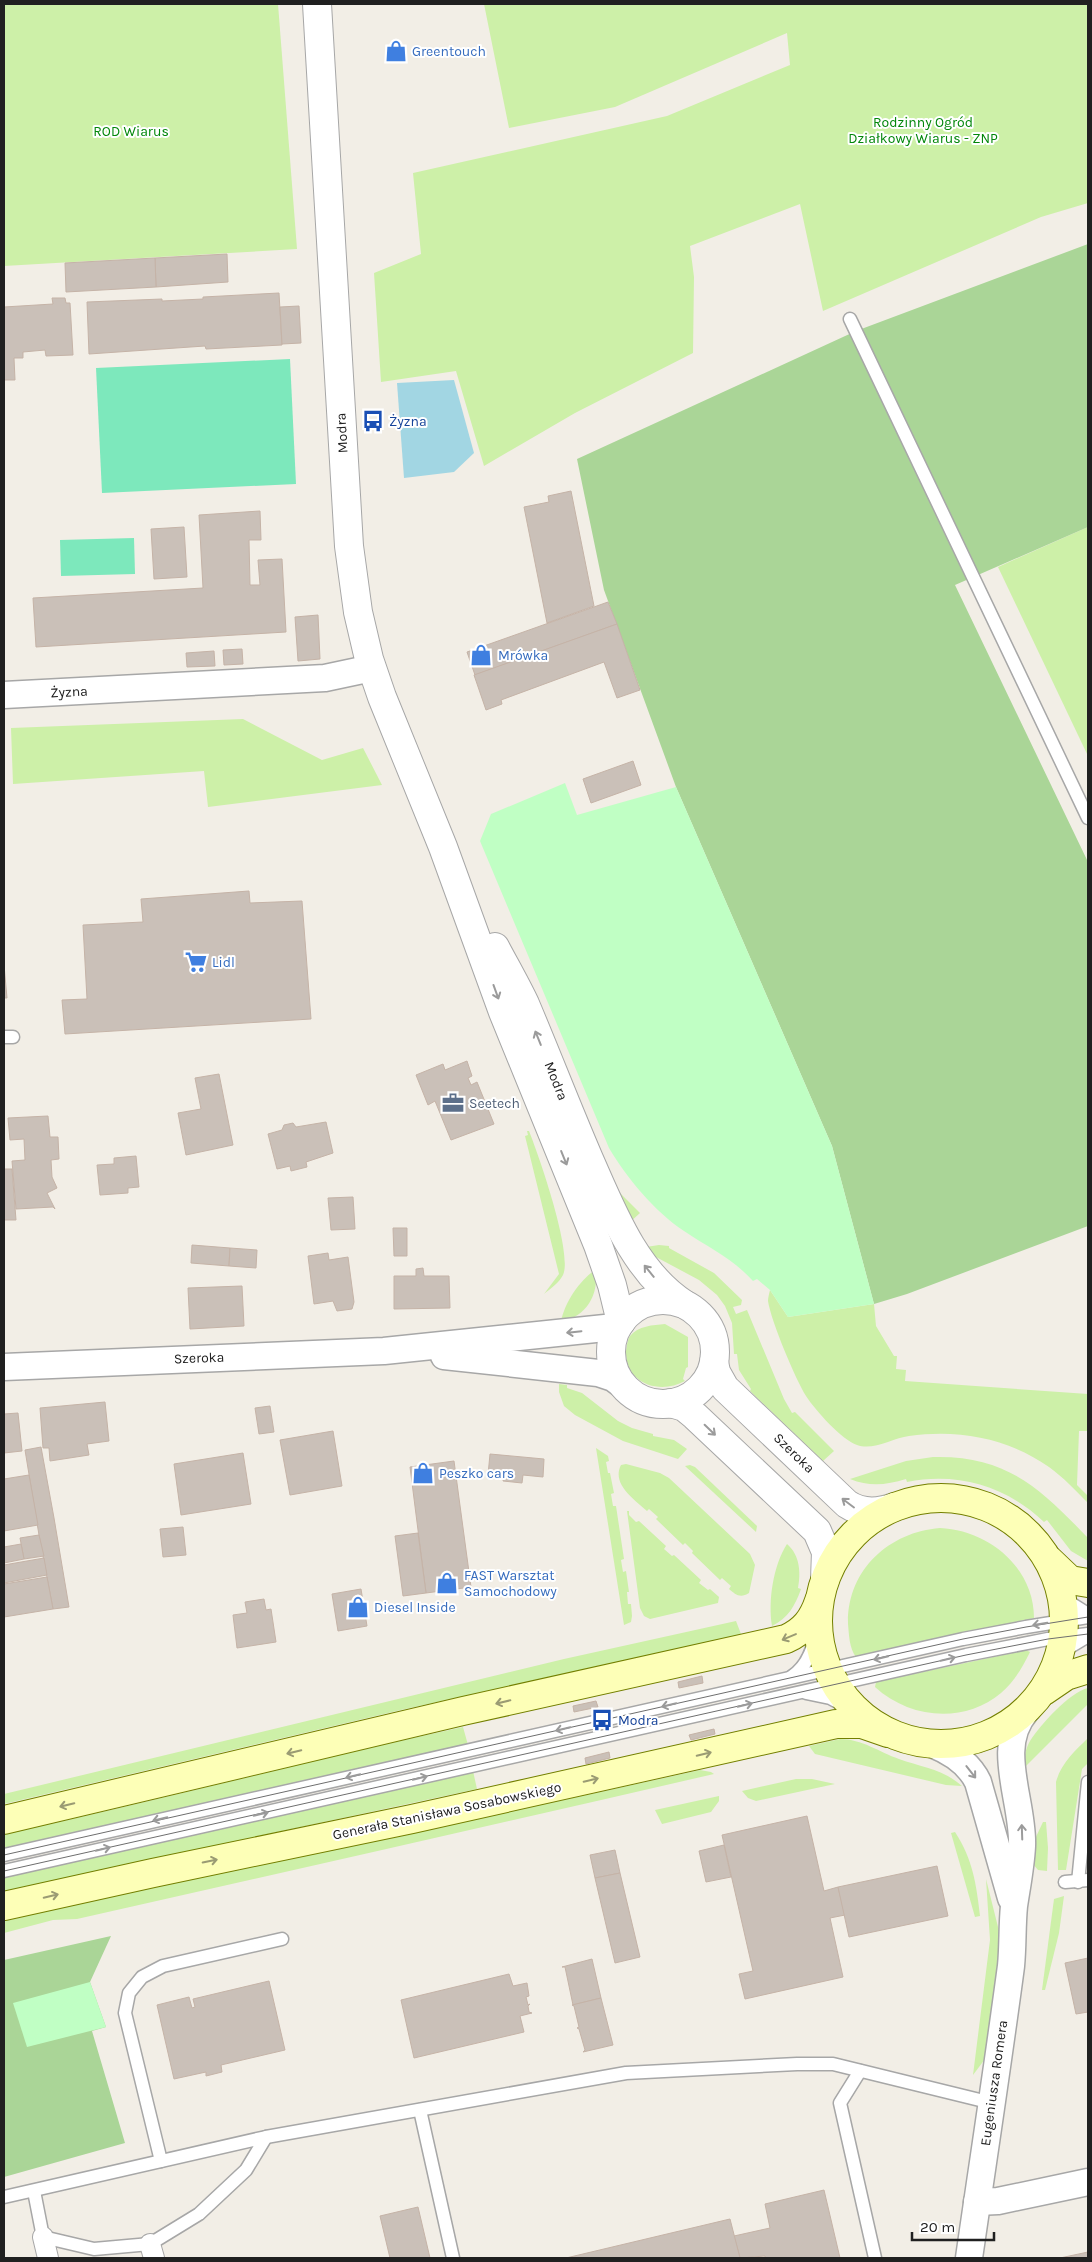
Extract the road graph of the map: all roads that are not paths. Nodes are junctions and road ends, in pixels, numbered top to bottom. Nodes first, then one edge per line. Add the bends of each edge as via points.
1 (317, 4) edge
2 (850, 319) dead end
3 (372, 668) junction
4 (4, 695) edge
5 (1088, 818) edge
6 (443, 847) junction
7 (684, 1304) junction
8 (621, 1322) junction
9 (394, 1350) junction
10 (714, 1362) junction
11 (4, 1367) edge
12 (624, 1386) junction
13 (671, 1403) junction
14 (894, 1507) junction
15 (1044, 1555) junction
16 (1088, 1583) edge
17 (821, 1601) junction
18 (1080, 1626) edge
19 (1088, 1669) edge
20 (831, 1677) junction
21 (785, 1679) junction
22 (798, 1693) junction
23 (1033, 1703) junction
24 (860, 1714) junction
25 (888, 1733) junction
26 (932, 1744) junction
27 (1088, 1782) edge
28 (4, 1820) edge
29 (1086, 1829) edge
30 (4, 1855) edge
31 (4, 1871) edge
32 (1077, 1881) edge
33 (4, 1906) edge
34 (1014, 1907) junction
35 (282, 1939) dead end
36 (860, 2071) junction
37 (992, 2103) junction
38 (420, 2110) junction
39 (266, 2137) junction
40 (161, 2161) junction
41 (1088, 2182) edge
42 (34, 2191) junction
43 (4, 2196) edge
44 (977, 2202) junction
45 (44, 2237) junction
46 (152, 2251) edge
47 (48, 2258) edge
48 (453, 2258) edge
49 (876, 2258) edge
50 (969, 2258) edge

1 - 3 street, Modra via 349,554
2 - 5 lane
3 - 4 street, Żyzna via 325,678
3 - 6 street, Modra
7 -> 6 street, Modra via 648,1271 620,1226 524,1002
6 -> 8 street, Modra via 503,1012 598,1245
7 - 8 street via 662,1300 648,1302 634,1308
7 - 10 street via 702,1317 710,1330
8 -> 9 street, Szeroka via 614,1327
8 - 12 street via 613,1338 611,1352 616,1374
9 - 11 street, Szeroka
9 - 12 street, Szeroka via 598,1373 614,1378
10 - 13 street via 707,1380 697,1391
14 -> 10 street, Szeroka via 869,1512 847,1504 725,1388
12 - 13 street via 642,1400
13 -> 17 street via 684,1407 695,1416 816,1531 826,1552
14 - 15 main road via 916,1500 939,1498 983,1505 1022,1528
14 - 17 main road via 856,1531 835,1558
15 - 16 main road via 1066,1578 1075,1583
15 - 18 main road
17 - 20 main road via 820,1646
17 - 21 lane via 807,1661 798,1672
17 -> 28 main road via 808,1624 786,1639
18 - 20 lane via 994,1632
18 - 23 main road
19 - 23 main road via 1061,1678
20 - 21 lane
20 - 22 lane
20 - 24 main road
21 -> 30 lane
22 - 24 lane via 826,1697
31 -> 22 lane
23 - 26 main road via 1003,1728 977,1740
34 -> 23 street, Eugeniusza Romera via 1022,1829 1010,1745 1015,1726
24 - 25 main road
25 - 26 main road via 909,1741
33 -> 25 main road, Generała Stanisława Sosabowskiego via 422,1818 836,1724 862,1724
26 -> 34 street, Eugeniusza Romera via 960,1759 978,1782
27 - 29 lane
29 - 32 lane
34 - 37 street, Eugeniusza Romera via 1011,1959
35 - 40 lane via 162,1966 142,1976 129,1993 125,2013
36 - 37 lane
36 - 38 lane via 832,2064 797,2064 626,2073
36 - 49 lane via 840,2103
37 - 44 street, Eugeniusza Romera
38 - 39 lane
38 - 48 lane
39 - 40 lane
39 - 46 lane via 246,2170 199,2214
40 - 42 lane
41 - 44 street via 998,2202
42 - 43 lane
42 - 45 lane
44 - 50 street, Eugeniusza Romera
45 - 46 lane via 94,2249
45 - 47 street

